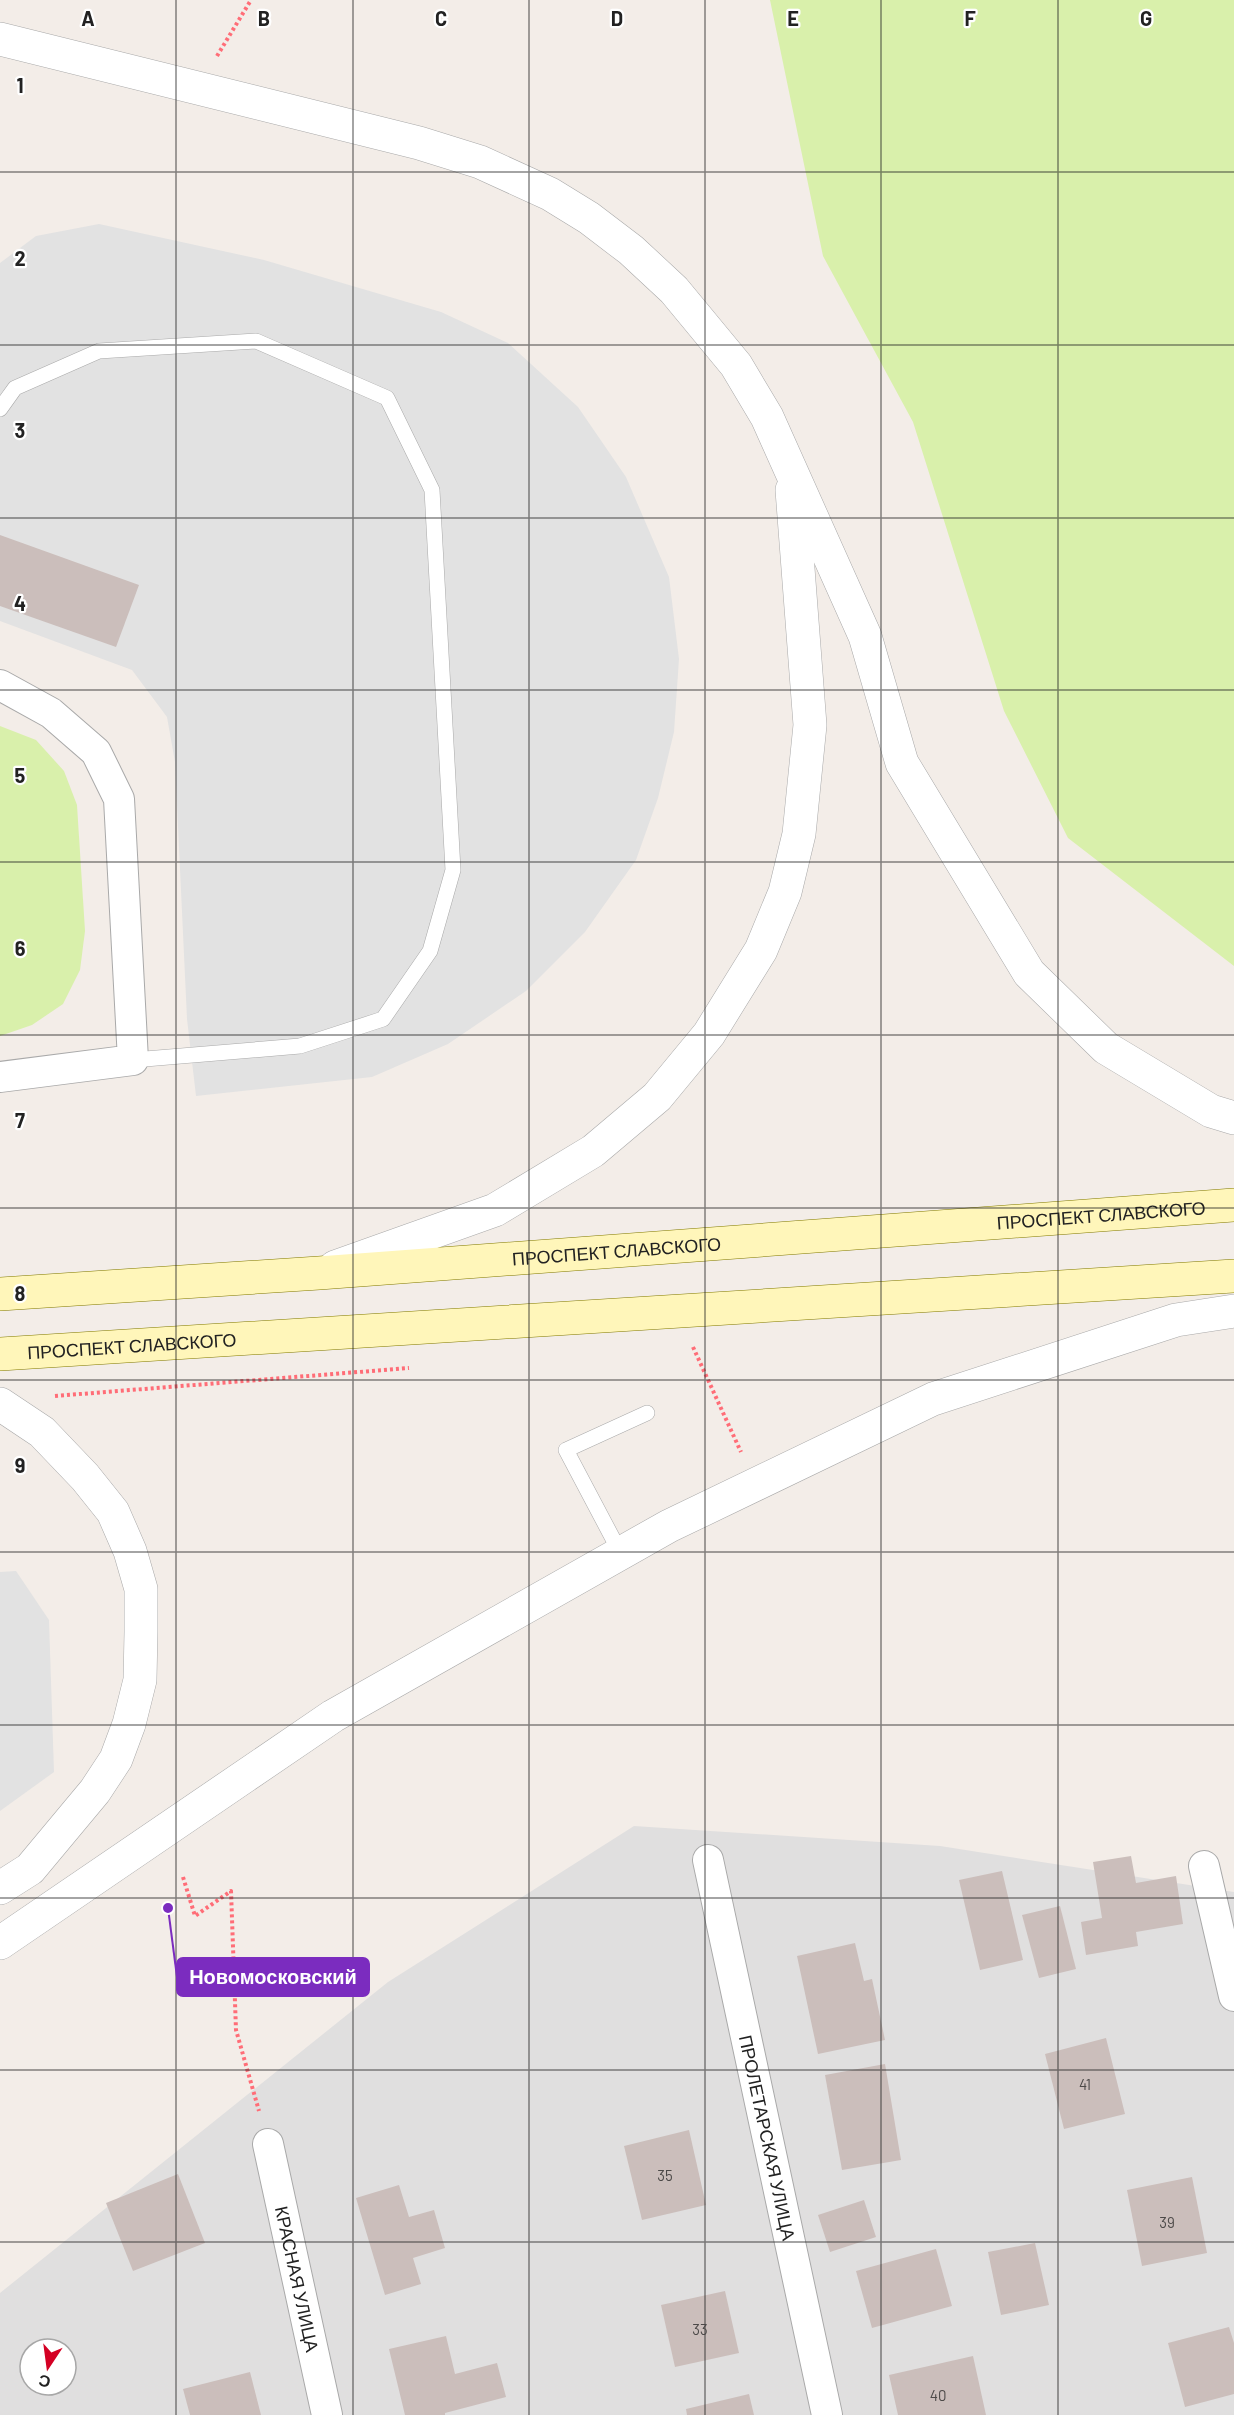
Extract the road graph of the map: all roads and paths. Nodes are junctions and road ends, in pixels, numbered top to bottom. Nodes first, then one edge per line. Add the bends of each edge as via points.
1 (0, 39) edge
2 (0, 409) edge
3 (790, 464) junction
4 (0, 685) edge
5 (133, 1060) junction
6 (0, 1077) edge
7 (1234, 1118) edge
8 (1234, 1205) edge
9 (319, 1272) junction
10 (1234, 1276) edge
11 (0, 1294) edge
12 (1234, 1311) edge
13 (692, 1345) dead end
14 (0, 1354) edge
15 (419, 1367) dead end
16 (51, 1396) dead end
17 (0, 1404) edge
18 (647, 1413) dead end
19 (743, 1456) dead end
20 (621, 1554) junction
21 (708, 1860) dead end
22 (1204, 1866) dead end
23 (183, 1877) dead end
24 (0, 1888) edge
25 (0, 1943) edge
26 (1234, 1996) edge
27 (268, 2144) joint
28 (327, 2415) edge
29 (827, 2415) edge

1 - 3 street via 419,143 480,162 550,195 632,250 674,290 736,365
2 - 5 lane via 15,388 99,351 256,341 387,398 432,490 453,870 430,951 383,1019 300,1046
3 - 7 street via 866,636 902,763 1029,973 1106,1047 1211,1111
3 - 9 street via 810,725 799,834 785,892 761,950 709,1034 657,1097 593,1151 495,1210
4 - 5 street via 51,713 96,752 119,799
5 - 6 street
8 - 9 main road, ПРОСПЕКТ СЛАВСКОГО
9 - 11 main road, ПРОСПЕКТ СЛАВСКОГО
10 - 14 main road, ПРОСПЕКТ СЛАВСКОГО
12 - 20 street via 1176,1320 933,1399 669,1526
13 - 19 path
15 - 16 path
17 - 24 street via 42,1432 113,1512 141,1589 140,1680 116,1760 30,1869
18 - 20 lane via 566,1450
20 - 25 street via 333,1716
21 - 29 street, ПРОЛЕТАРСКАЯ УЛИЦА
22 - 26 street
23 - 27 path via 195,1916 231,1890 237,2030
27 - 28 street, КРАСНАЯ УЛИЦА

